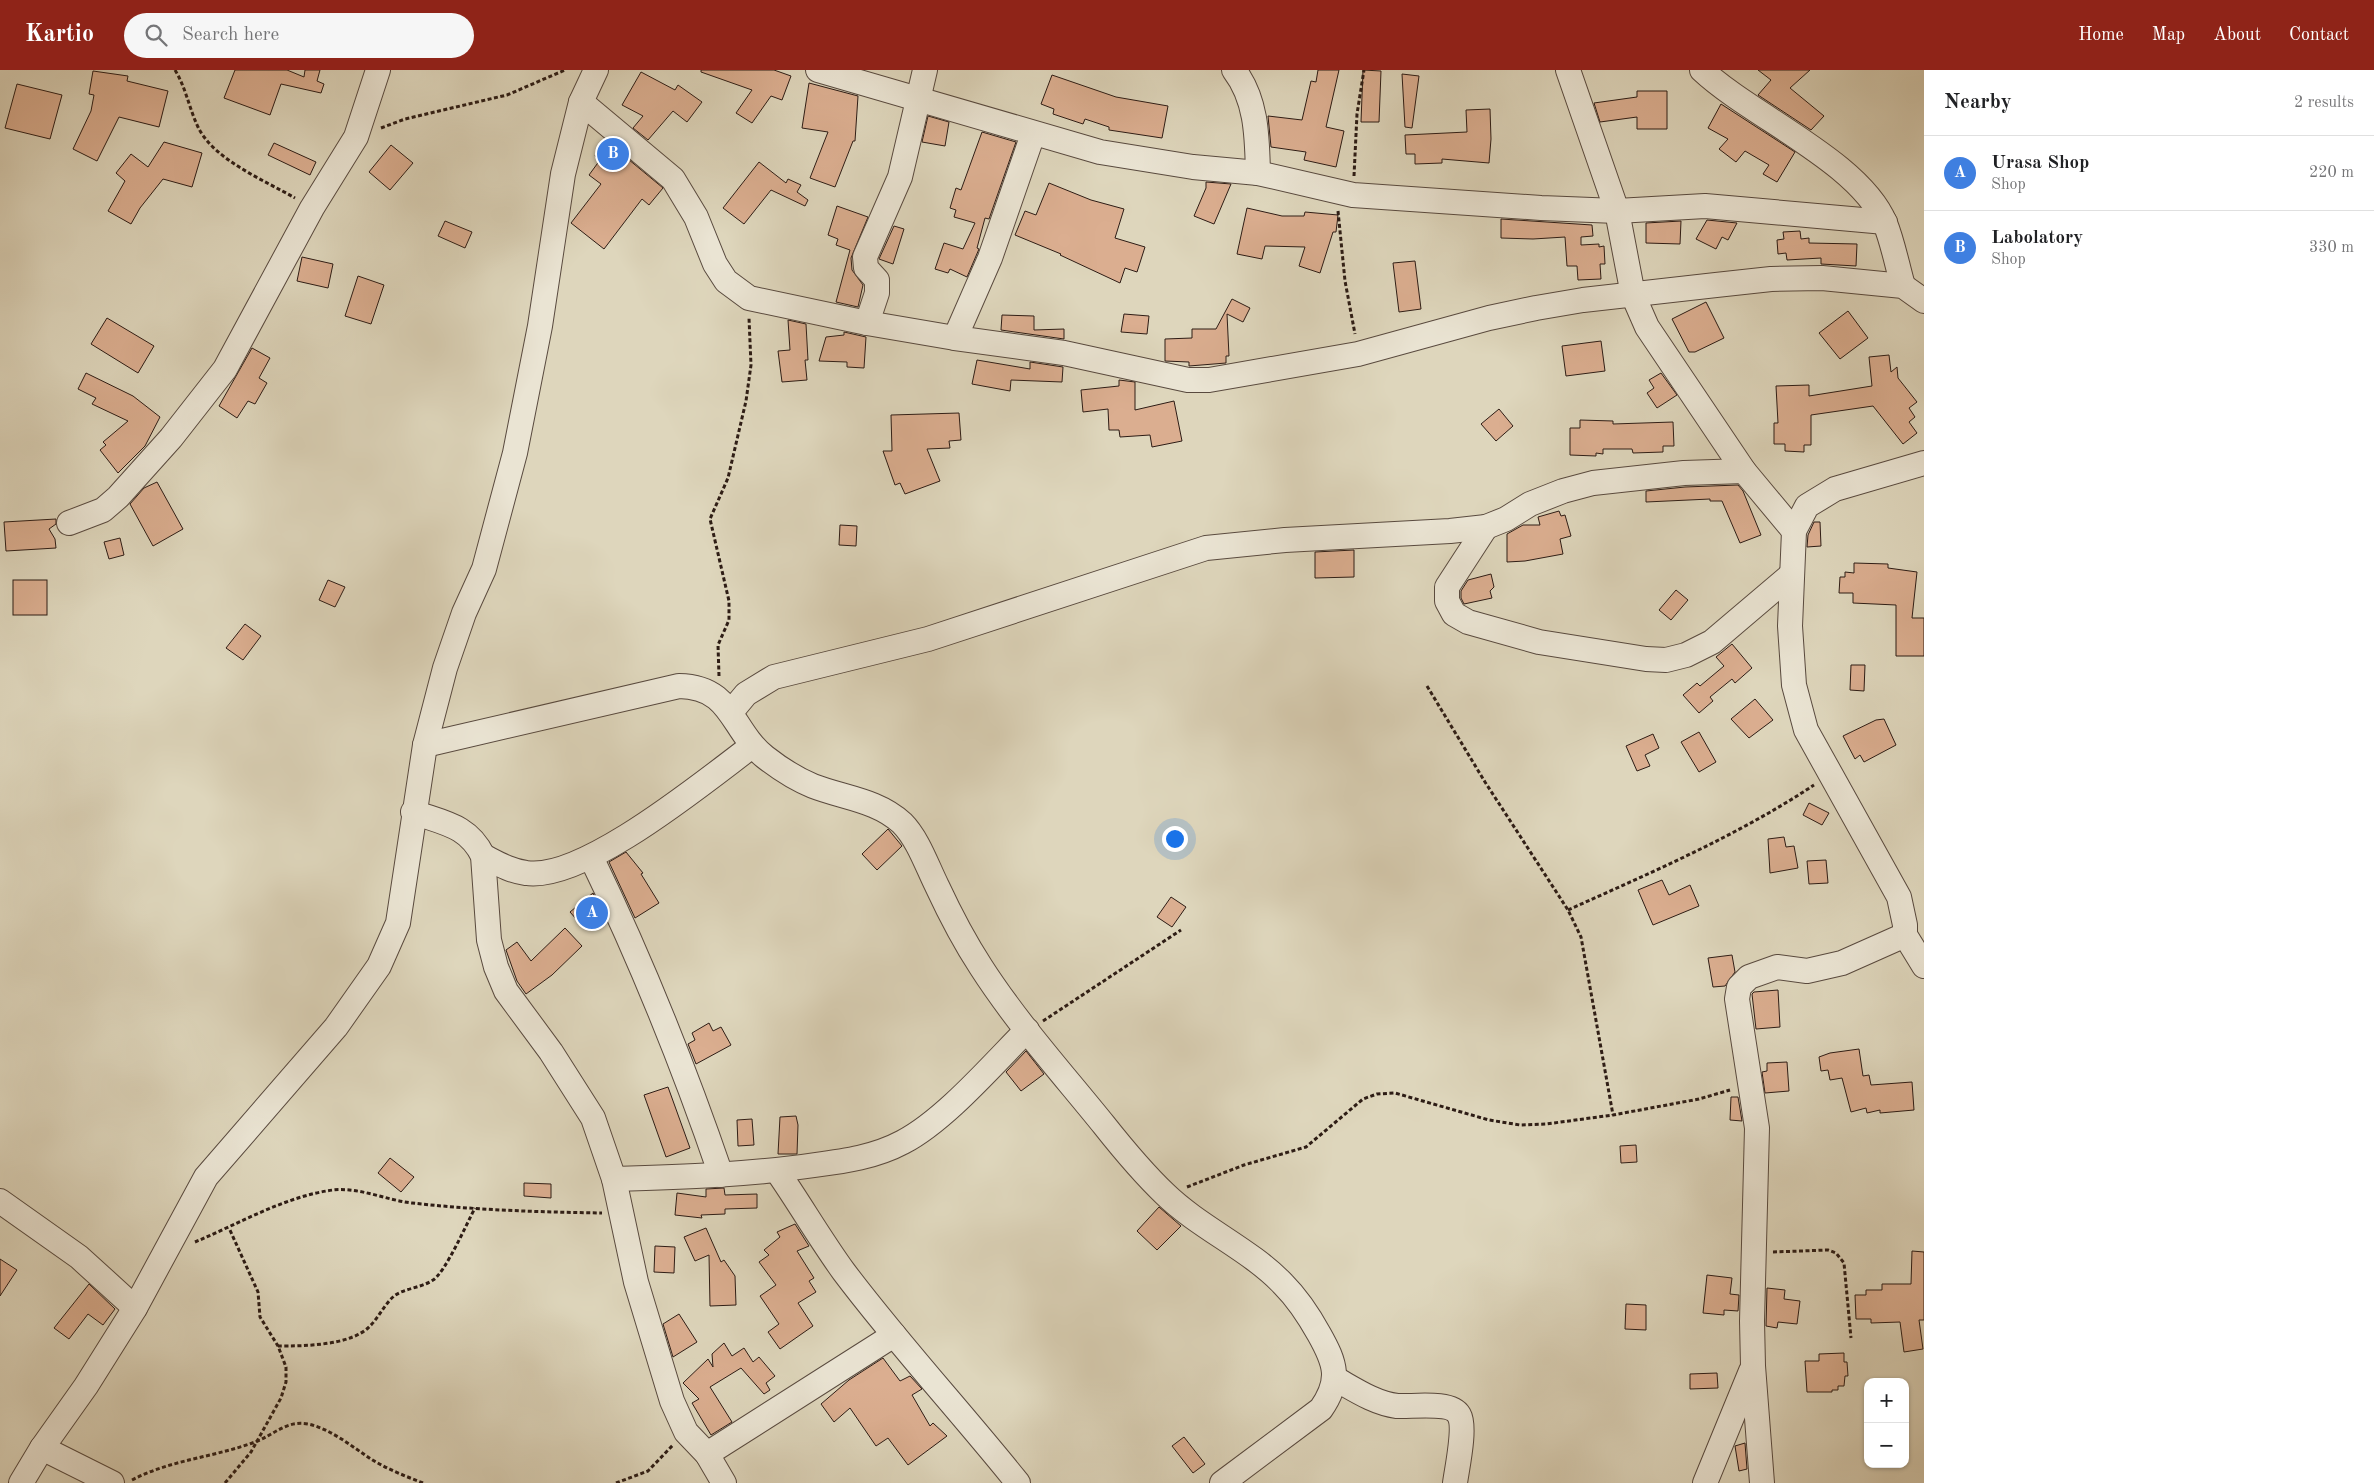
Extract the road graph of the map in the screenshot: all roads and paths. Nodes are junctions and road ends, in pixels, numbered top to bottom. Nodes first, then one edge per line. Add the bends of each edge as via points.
1 (175, 70) edge
2 (378, 70) edge
3 (566, 70) edge
4 (818, 70) edge
5 (925, 70) edge
6 (1234, 70) edge
7 (1364, 70) edge
8 (1568, 70) edge
9 (1702, 70) edge
10 (591, 72) edge
11 (918, 99) junction
12 (581, 102) junction
13 (1033, 134) junction
14 (356, 137) junction
15 (1258, 173) junction
16 (1345, 193) junction
17 (312, 208) junction
18 (1617, 210) junction
19 (1885, 222) junction
20 (1903, 286) junction
21 (1633, 295) junction
22 (748, 298) junction
23 (1924, 302) edge
24 (867, 323) junction
25 (955, 338) junction
26 (1358, 354) junction
27 (1924, 463) edge
28 (1744, 471) junction
29 (69, 523) dead end
30 (1486, 527) junction
31 (1794, 531) junction
32 (1792, 574) junction
33 (1427, 686) dead end
34 (725, 706) junction
35 (425, 745) junction
36 (752, 746) junction
37 (1831, 774) junction
38 (413, 812) junction
39 (483, 856) junction
40 (591, 857) junction
41 (1568, 910) junction
42 (1181, 930) dead end
43 (1904, 935) junction
44 (1924, 966) edge
45 (1027, 1030) junction
46 (1751, 1084) junction
47 (1612, 1115) junction
48 (777, 1171) junction
49 (721, 1175) junction
50 (614, 1179) junction
51 (1165, 1195) junction
52 (0, 1201) edge
53 (475, 1208) junction
54 (621, 1214) junction
55 (229, 1228) junction
56 (166, 1253) junction
57 (1752, 1253) junction
58 (135, 1308) junction
59 (894, 1335) junction
60 (1851, 1338) dead end
61 (278, 1346) junction
62 (1753, 1366) junction
63 (1334, 1378) junction
64 (686, 1432) junction
65 (258, 1441) junction
66 (42, 1448) junction
67 (707, 1454) junction
68 (22, 1483) edge
69 (112, 1483) edge
70 (127, 1483) edge
71 (225, 1483) edge
72 (423, 1483) edge
73 (616, 1483) edge
74 (724, 1483) edge
75 (1018, 1483) edge
76 (1222, 1483) edge
77 (1455, 1483) edge
78 (1705, 1483) edge
79 (1762, 1483) edge

1 - 17 path via 205,139 222,156
2 - 14 street
3 - 14 path via 507,95 405,119
4 - 11 street
5 - 11 street
6 - 15 street via 1252,105
7 - 16 path
8 - 18 street
9 - 19 street via 1838,167 1863,189
10 - 12 street
11 - 13 street
11 - 24 street via 900,177 865,257 866,268 877,280 877,293
12 - 22 street via 673,179 696,217 715,264 726,281
12 - 35 street via 562,174 540,326 515,453 484,569 445,668
13 - 15 street via 1100,152
13 - 25 street via 990,258
14 - 17 street
15 - 16 street
16 - 18 street via 1397,199
16 - 26 path via 1345,281
17 - 29 street via 225,369 171,438 118,496 103,510
18 - 19 street via 1705,206
18 - 21 street
19 - 20 street
20 - 21 street via 1822,278 1771,279
20 - 23 street
21 - 26 street via 1573,302 1489,318
21 - 28 street via 1647,327 1667,359
22 - 24 street
22 - 34 path via 751,365 746,401 728,478 710,519 730,612 718,645
24 - 25 street
25 - 26 street via 1064,353 1188,380 1209,380
27 - 31 street via 1835,488 1807,506
28 - 30 street via 1593,483 1530,504
28 - 31 street
30 - 32 street via 1447,587 1447,601 1454,614 1468,622 1539,642 1646,659 1686,656 1712,642
30 - 34 street via 1206,548 928,640 774,677
31 - 32 street
32 - 37 street via 1790,626 1794,685 1806,730
33 - 41 path
34 - 35 street via 708,690 679,686
34 - 36 street
35 - 38 street
36 - 40 street via 659,815
36 - 45 street via 778,767 812,786 857,798 884,810 904,825 953,920 982,968
37 - 41 path via 1776,810 1695,853
37 - 43 street via 1899,896
38 - 39 street via 467,832
38 - 56 street via 398,923 379,966 336,1027 206,1177
39 - 40 street via 527,874 553,872
39 - 50 street via 489,940 496,967 506,991 551,1052 593,1118
40 - 49 street via 624,924
41 - 47 path via 1581,937
42 - 45 path
43 - 44 street
43 - 46 street via 1842,963 1807,971 1777,967 1749,977 1739,987 1736,999
45 - 48 street via 940,1116 903,1142 863,1158
45 - 51 street via 1122,1148
46 - 47 path via 1699,1100
46 - 57 street via 1757,1128
47 - 51 path via 1520,1125 1489,1120 1395,1093 1377,1094 1363,1099 1306,1147 1244,1165
48 - 49 street
48 - 59 street via 843,1270
49 - 50 street
50 - 54 street
51 - 63 street via 1282,1282 1306,1311 1330,1354
52 - 58 street via 79,1257
53 - 54 path
53 - 55 path via 410,1203 334,1190 250,1216
53 - 61 path via 439,1276 424,1286 395,1296 369,1327 340,1340 310,1346
54 - 64 street via 636,1282 665,1382
55 - 56 path
55 - 61 path via 258,1292 260,1317
56 - 58 street
57 - 60 path via 1828,1250 1836,1253 1844,1263
57 - 62 street
58 - 66 street
59 - 67 street
59 - 75 street
61 - 65 path via 286,1367 286,1382
62 - 78 street
62 - 79 street
63 - 76 street via 1332,1393 1321,1409
63 - 77 street via 1380,1403 1443,1406 1459,1414 1462,1424
64 - 67 street
64 - 73 path via 648,1471
65 - 70 path via 152,1470
65 - 71 path
65 - 72 path via 286,1425 310,1424 373,1460
66 - 68 street
66 - 69 street
67 - 74 street

